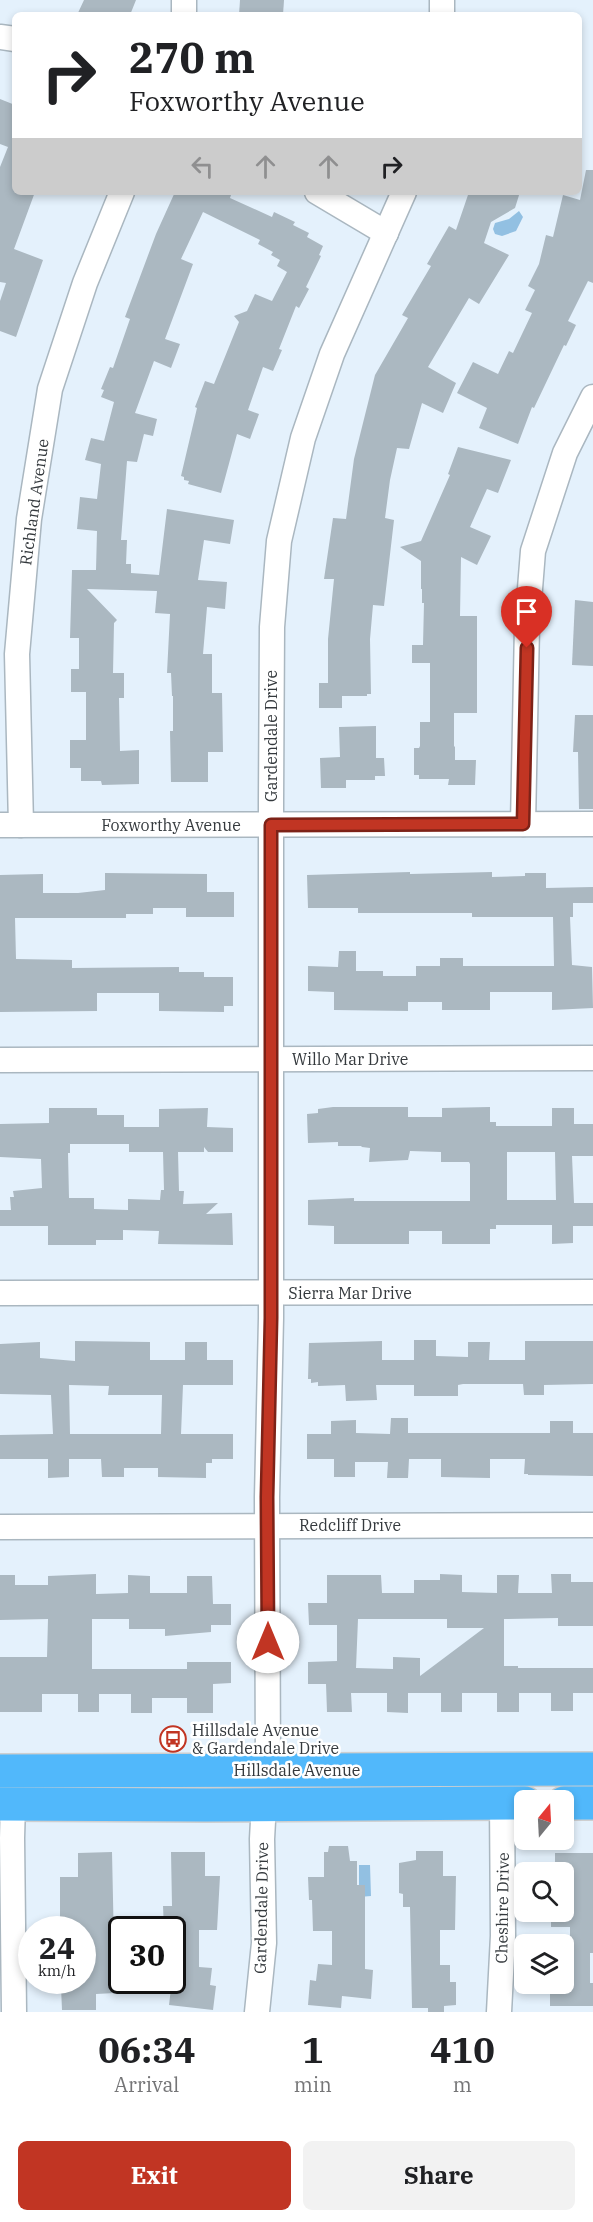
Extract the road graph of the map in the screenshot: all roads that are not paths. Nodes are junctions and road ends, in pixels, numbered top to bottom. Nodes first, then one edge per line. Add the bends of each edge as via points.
1 (121, 195) edge
2 (322, 195) edge
3 (403, 195) edge
4 (386, 233) junction
5 (593, 397) edge
6 (523, 824) junction
7 (11, 825) edge
8 (271, 825) junction
9 (593, 825) edge
10 (593, 1059) edge
11 (0, 1060) edge
12 (270, 1060) junction
13 (593, 1292) edge
14 (0, 1293) edge
15 (271, 1293) junction
16 (593, 1525) edge
17 (267, 1526) junction
18 (0, 1527) edge
19 (593, 1769) edge
20 (0, 1771) edge
21 (268, 1771) junction
22 (321, 1771) junction
23 (264, 1803) junction
24 (513, 1803) edge
25 (574, 1803) edge
26 (593, 1803) edge
27 (7, 1804) edge
28 (205, 1805) junction
29 (14, 2012) edge
30 (257, 2012) edge
31 (499, 2012) edge

1 - 7 street, Richland Avenue via 85,283 50,389 31,507 17,654
2 - 4 street
3 - 4 street, Gardendale Drive
4 - 8 street, Gardendale Drive via 332,354 303,438 279,541 272,627
5 - 6 street via 565,453 533,550 527,626
6 - 8 street, Foxworthy Avenue
6 - 9 street, Foxworthy Avenue
7 - 8 street, Foxworthy Avenue
8 - 12 street, Gardendale Drive
10 - 12 street, Willo Mar Drive
11 - 12 street, Willo Mar Drive
12 - 15 street, Gardendale Drive
13 - 15 street, Sierra Mar Drive
14 - 15 street, Sierra Mar Drive
15 - 17 street, Gardendale Drive
16 - 17 street, Redcliff Drive
17 - 18 street, Redcliff Drive
17 - 21 street, Gardendale Drive
19 - 22 highway, Hillsdale Avenue
20 - 21 highway, Hillsdale Avenue
21 - 22 highway, Hillsdale Avenue
21 - 28 highway via 249,1786 219,1786
22 - 23 highway via 309,1786 283,1786
23 - 24 highway, Hillsdale Avenue
23 - 28 highway, Hillsdale Avenue
23 - 30 street, Gardendale Drive via 264,1943
24 - 31 street, Cheshire Drive
25 - 26 highway
27 - 28 highway, Hillsdale Avenue
27 - 29 street via 12,1838

